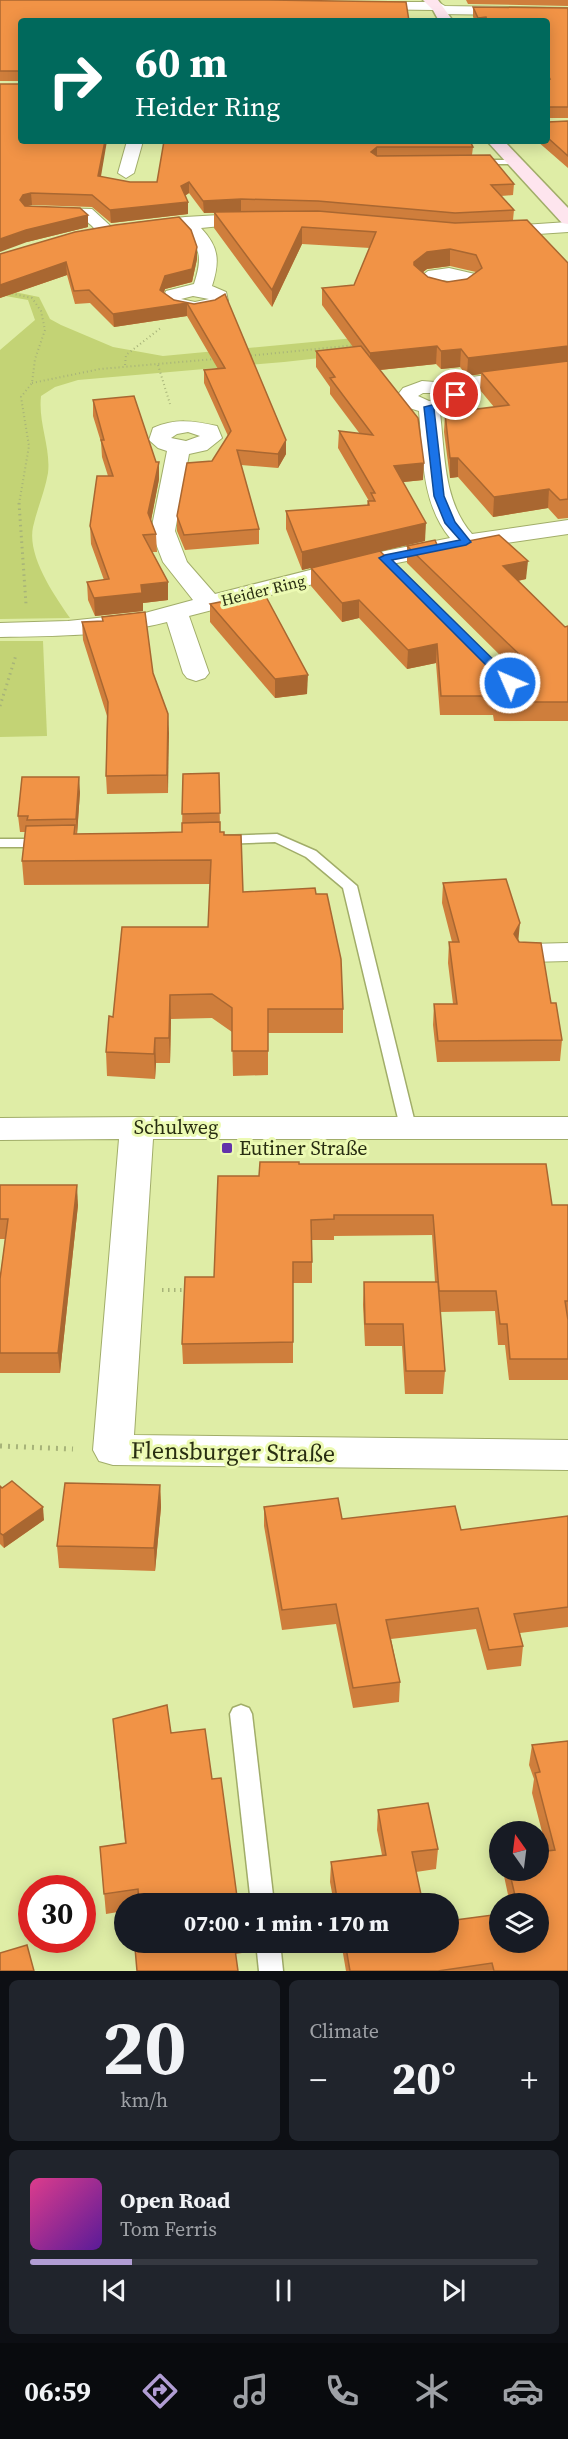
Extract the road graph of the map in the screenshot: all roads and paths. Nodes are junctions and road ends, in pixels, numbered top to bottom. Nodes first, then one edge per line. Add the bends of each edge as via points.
1 (532, 0) edge
2 (380, 3) edge
3 (346, 5) edge
4 (438, 9) edge
5 (544, 11) junction
6 (568, 12) edge
7 (134, 144) edge
8 (498, 144) edge
9 (468, 162) edge
10 (513, 162) junction
11 (126, 173) dead end
12 (32, 213) edge
13 (275, 218) edge
14 (568, 219) edge
15 (185, 222) junction
16 (568, 227) edge
17 (108, 232) junction
18 (476, 232) edge
19 (83, 236) edge
20 (452, 253) edge
21 (449, 274) dead end
22 (0, 291) edge
23 (186, 307) joint
24 (365, 344) edge
25 (242, 356) edge
26 (218, 359) edge
27 (126, 365) junction
28 (158, 365) junction
29 (568, 371) edge
30 (32, 383) junction
31 (177, 427) joint
32 (568, 527) edge
33 (466, 542) junction
34 (210, 603) junction
35 (176, 613) junction
36 (12, 630) edge
37 (196, 673) dead end
38 (0, 706) edge
39 (207, 840) edge
40 (0, 843) edge
41 (54, 843) edge
42 (568, 952) edge
43 (529, 953) edge
44 (137, 1127) junction
45 (408, 1127) junction
46 (568, 1128) edge
47 (0, 1129) edge
48 (124, 1290) junction
49 (194, 1290) edge
50 (0, 1446) edge
51 (113, 1450) junction
52 (568, 1455) edge
53 (241, 1714) dead end
54 (262, 1893) edge
55 (269, 1953) edge
56 (271, 1971) edge

1 - 5 street via 543,5
2 - 3 street
2 - 4 street
4 - 5 street
5 - 6 street
7 - 11 street
8 - 10 street
9 - 10 lane
10 - 14 street
12 - 17 street via 86,213
13 - 15 street
15 - 17 street
15 - 23 street via 208,249 210,262 201,290 219,296 219,302 202,308
16 - 18 street
17 - 19 street
20 - 21 street
22 - 30 path via 32,298 41,311 45,330 35,358
23 - 27 path via 126,355
24 - 25 path
26 - 28 path
27 - 28 path
27 - 30 path
28 - 31 path
29 - 33 street via 471,383 448,390 456,395 455,401 429,407 439,496 450,523
30 - 36 path via 21,397 29,447 18,510 27,616
31 - 34 street via 164,537 185,578
32 - 33 street, Heider Ring
33 - 34 street, Heider Ring via 393,567
34 - 35 street, Heider Ring
35 - 36 street, Heider Ring via 112,625
35 - 37 street
36 - 38 path
39 - 45 lane via 278,838 311,854 350,886
40 - 41 lane
42 - 43 street
44 - 45 street, Schulweg
44 - 47 street, Schulweg
44 - 48 street, Flensburger Straße
45 - 46 street, Schulweg
48 - 49 path
48 - 51 street, Flensburger Straße
50 - 51 path
51 - 52 street, Flensburger Straße
53 - 54 lane
55 - 56 lane

